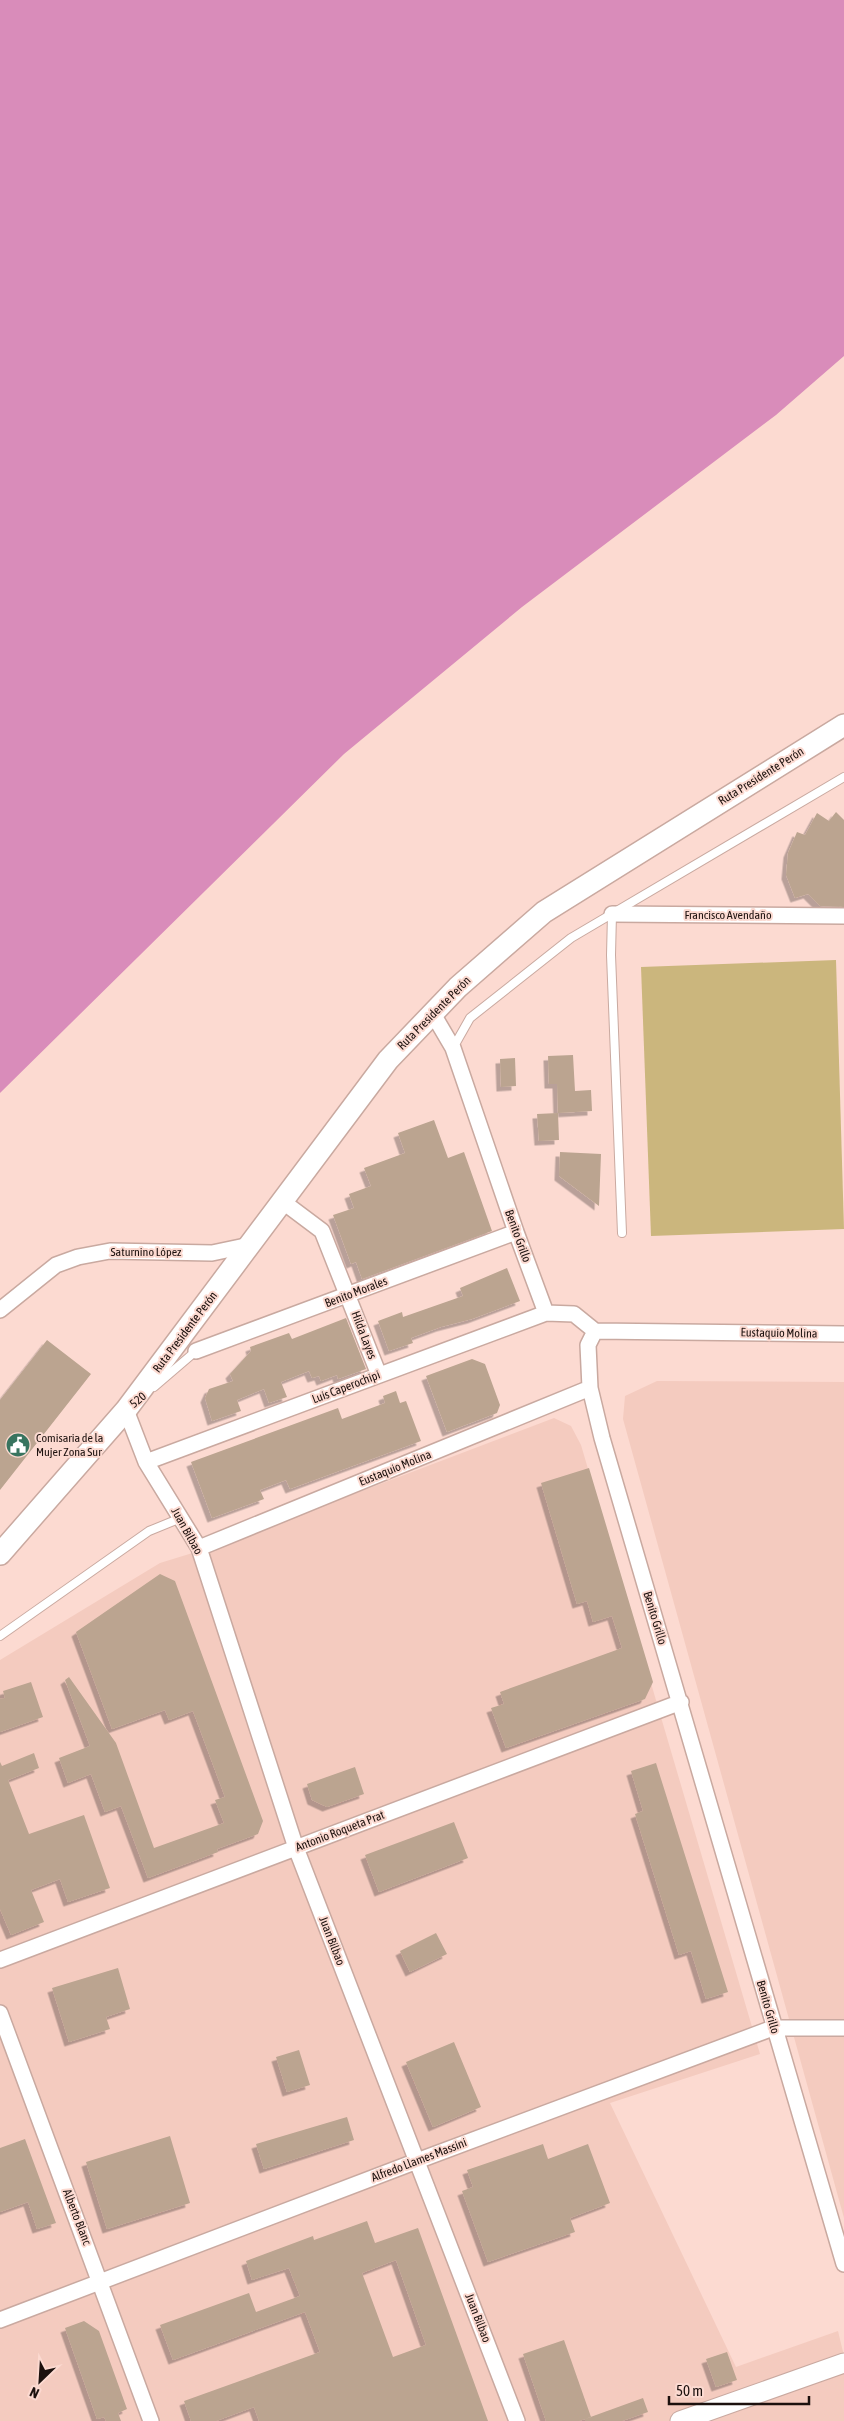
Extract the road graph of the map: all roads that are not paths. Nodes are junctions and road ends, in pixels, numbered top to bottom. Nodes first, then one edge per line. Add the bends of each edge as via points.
1 (844, 724) edge
2 (844, 777) edge
3 (612, 914) junction
4 (844, 916) edge
5 (433, 1014) junction
6 (453, 1048) junction
7 (282, 1201) junction
8 (516, 1232) junction
9 (622, 1233) dead end
10 (250, 1244) junction
11 (348, 1294) junction
12 (0, 1310) edge
13 (546, 1312) junction
14 (595, 1331) junction
15 (844, 1334) edge
16 (196, 1351) joint
17 (379, 1375) junction
18 (590, 1388) junction
19 (126, 1410) junction
20 (146, 1462) junction
21 (181, 1518) junction
22 (199, 1548) junction
23 (0, 1554) edge
24 (0, 1636) edge
25 (681, 1702) junction
26 (296, 1848) junction
27 (0, 1960) edge
28 (0, 2013) edge
29 (774, 2028) junction
30 (844, 2028) edge
31 (417, 2161) junction
32 (844, 2264) edge
33 (101, 2283) junction
34 (0, 2320) edge
35 (844, 2363) edge
36 (151, 2421) edge
37 (517, 2421) edge
38 (680, 2421) edge

1 - 5 main road, Ruta Presidente Perón via 544,912 458,987
2 - 3 lane
3 - 4 street, Francisco Avendaño
3 - 6 lane via 570,938 470,1018
3 - 9 lane
5 - 6 street, Benito Grillo
5 - 7 main road, Ruta Presidente Perón via 388,1060
6 - 8 street, Benito Grillo
7 - 10 main road, Ruta Presidente Perón
7 - 11 street, Hilda Layes via 322,1232
8 - 11 street, Benito Morales
8 - 13 street, Benito Grillo
10 - 12 street, Saturnino López via 212,1253 110,1251 78,1257 56,1265
10 - 19 main road, Ruta Presidente Perón
11 - 16 street, Benito Morales
11 - 17 street, Hilda Layes
13 - 14 street via 574,1314
13 - 17 street, Luis Caperochipi
14 - 15 street, Eustaquio Molina
14 - 18 street, Benito Grillo via 588,1345
16 - 19 lane, 520
17 - 20 street, Luis Caperochipi
18 - 22 street, Eustaquio Molina
18 - 25 street, Benito Grillo
19 - 20 street, Juan Bilbao
19 - 23 main road
20 - 21 street, Juan Bilbao
21 - 22 street, Juan Bilbao
21 - 24 lane via 149,1531
22 - 26 street, Juan Bilbao
25 - 26 street, Antonio Roqueta Prat
25 - 29 street, Benito Grillo
26 - 27 street, Antonio Roqueta Prat
26 - 31 street, Juan Bilbao
28 - 33 street, Alberto Blanc
29 - 30 street, Alfredo Llames Massini
29 - 31 street, Alfredo Llames Massini
29 - 32 street, Benito Grillo
31 - 33 street, Alfredo Llames Massini
31 - 37 street, Juan Bilbao
33 - 34 street, Alfredo Llames Massini
33 - 36 street, Alberto Blanc
35 - 38 street

